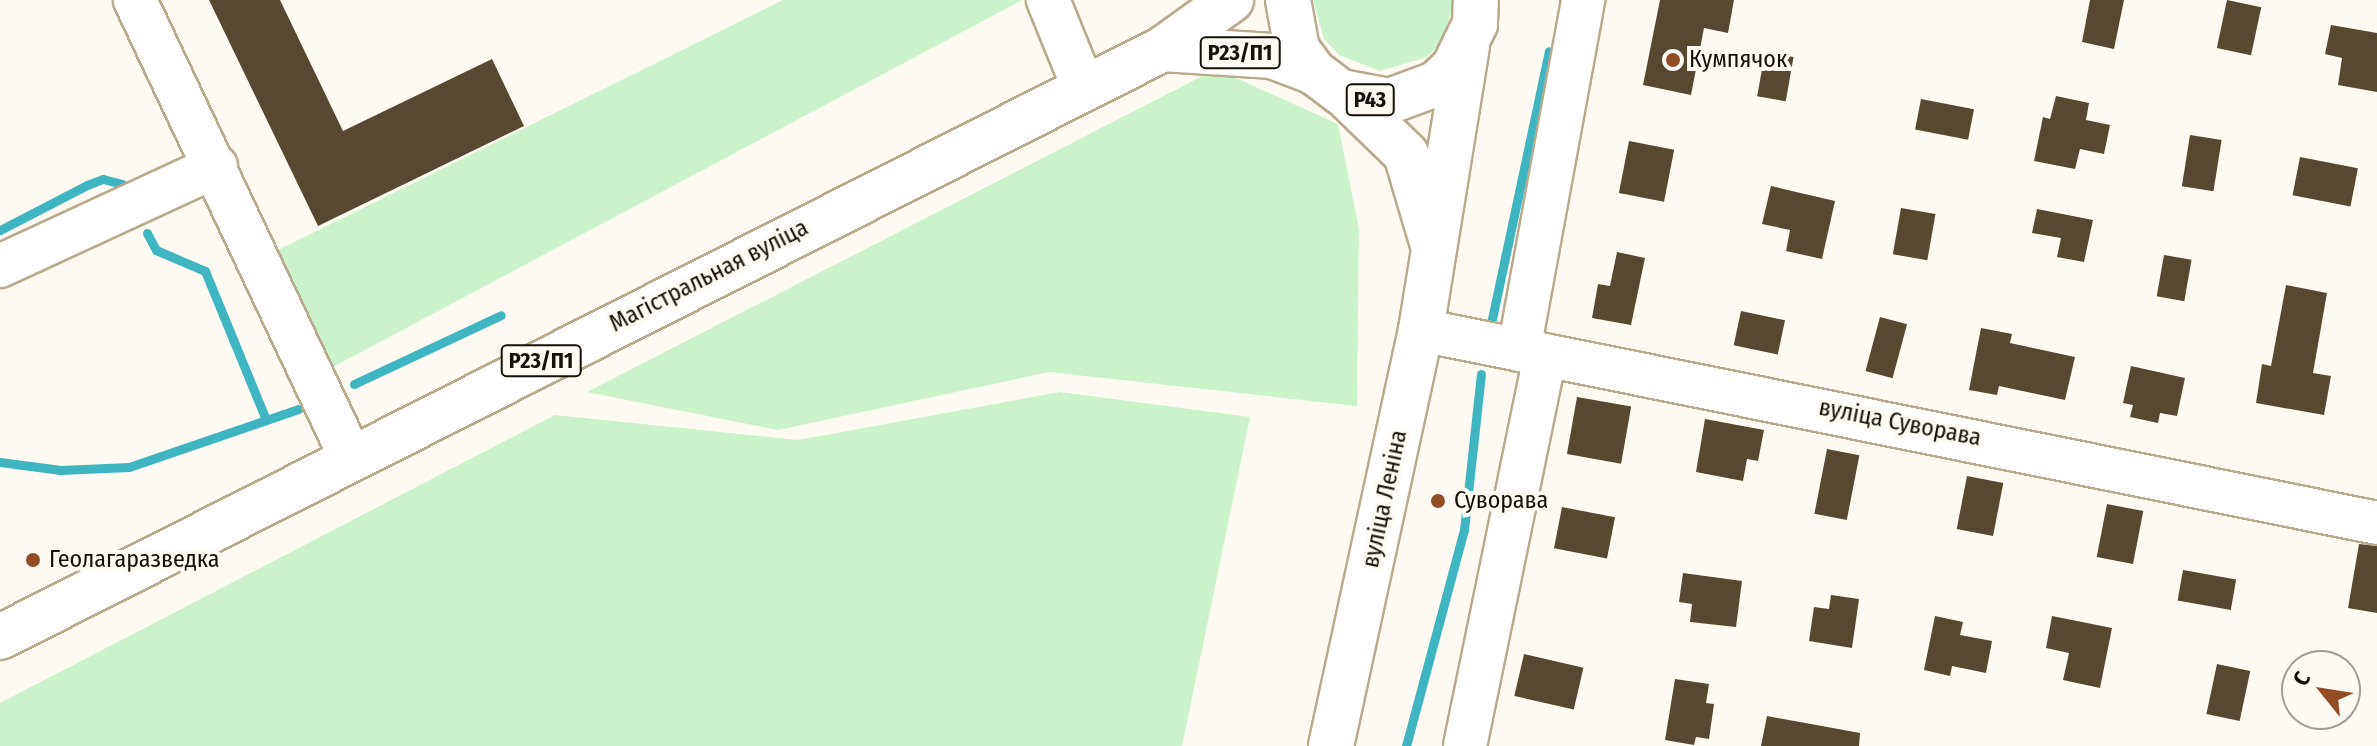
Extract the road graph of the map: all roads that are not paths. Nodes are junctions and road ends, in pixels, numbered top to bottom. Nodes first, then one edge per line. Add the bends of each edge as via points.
1 (135, 0) edge
2 (1048, 0) edge
3 (1231, 0) edge
4 (1288, 0) edge
5 (1583, 0) edge
6 (1475, 18) edge
7 (1163, 49) junction
8 (1327, 82) junction
9 (1083, 86) junction
10 (216, 166) junction
11 (1435, 252) junction
12 (0, 266) edge
13 (1421, 330) junction
14 (1532, 352) junction
15 (351, 458) junction
16 (2377, 523) edge
17 (0, 637) edge
18 (1331, 746) edge
19 (1465, 746) edge

1 - 10 street
2 - 9 street
3 - 7 main road, Магістральная вуліца / Р23/П1
4 - 8 main road, Р43 via 1297,49
5 - 14 street
6 - 8 main road, Р43 via 1436,84 1413,95 1377,100
6 - 11 main road, вуліца Леніна / Р43
7 - 8 main road, Магістральная вуліца / Р23/П1 via 1272,56
7 - 9 main road, Магістральная вуліца / Р23/П1
8 - 11 main road, вуліца Леніна / Р43 via 1406,154
9 - 15 main road, Магістральная вуліца / Р23/П1
10 - 12 street
10 - 15 street
11 - 13 main road, вуліца Леніна / Р43
13 - 14 street, вуліца Суворава
13 - 18 main road, вуліца Леніна / Р43
14 - 16 street, вуліца Суворава
14 - 19 street
15 - 17 main road, Магістральная вуліца / Р23/П1

